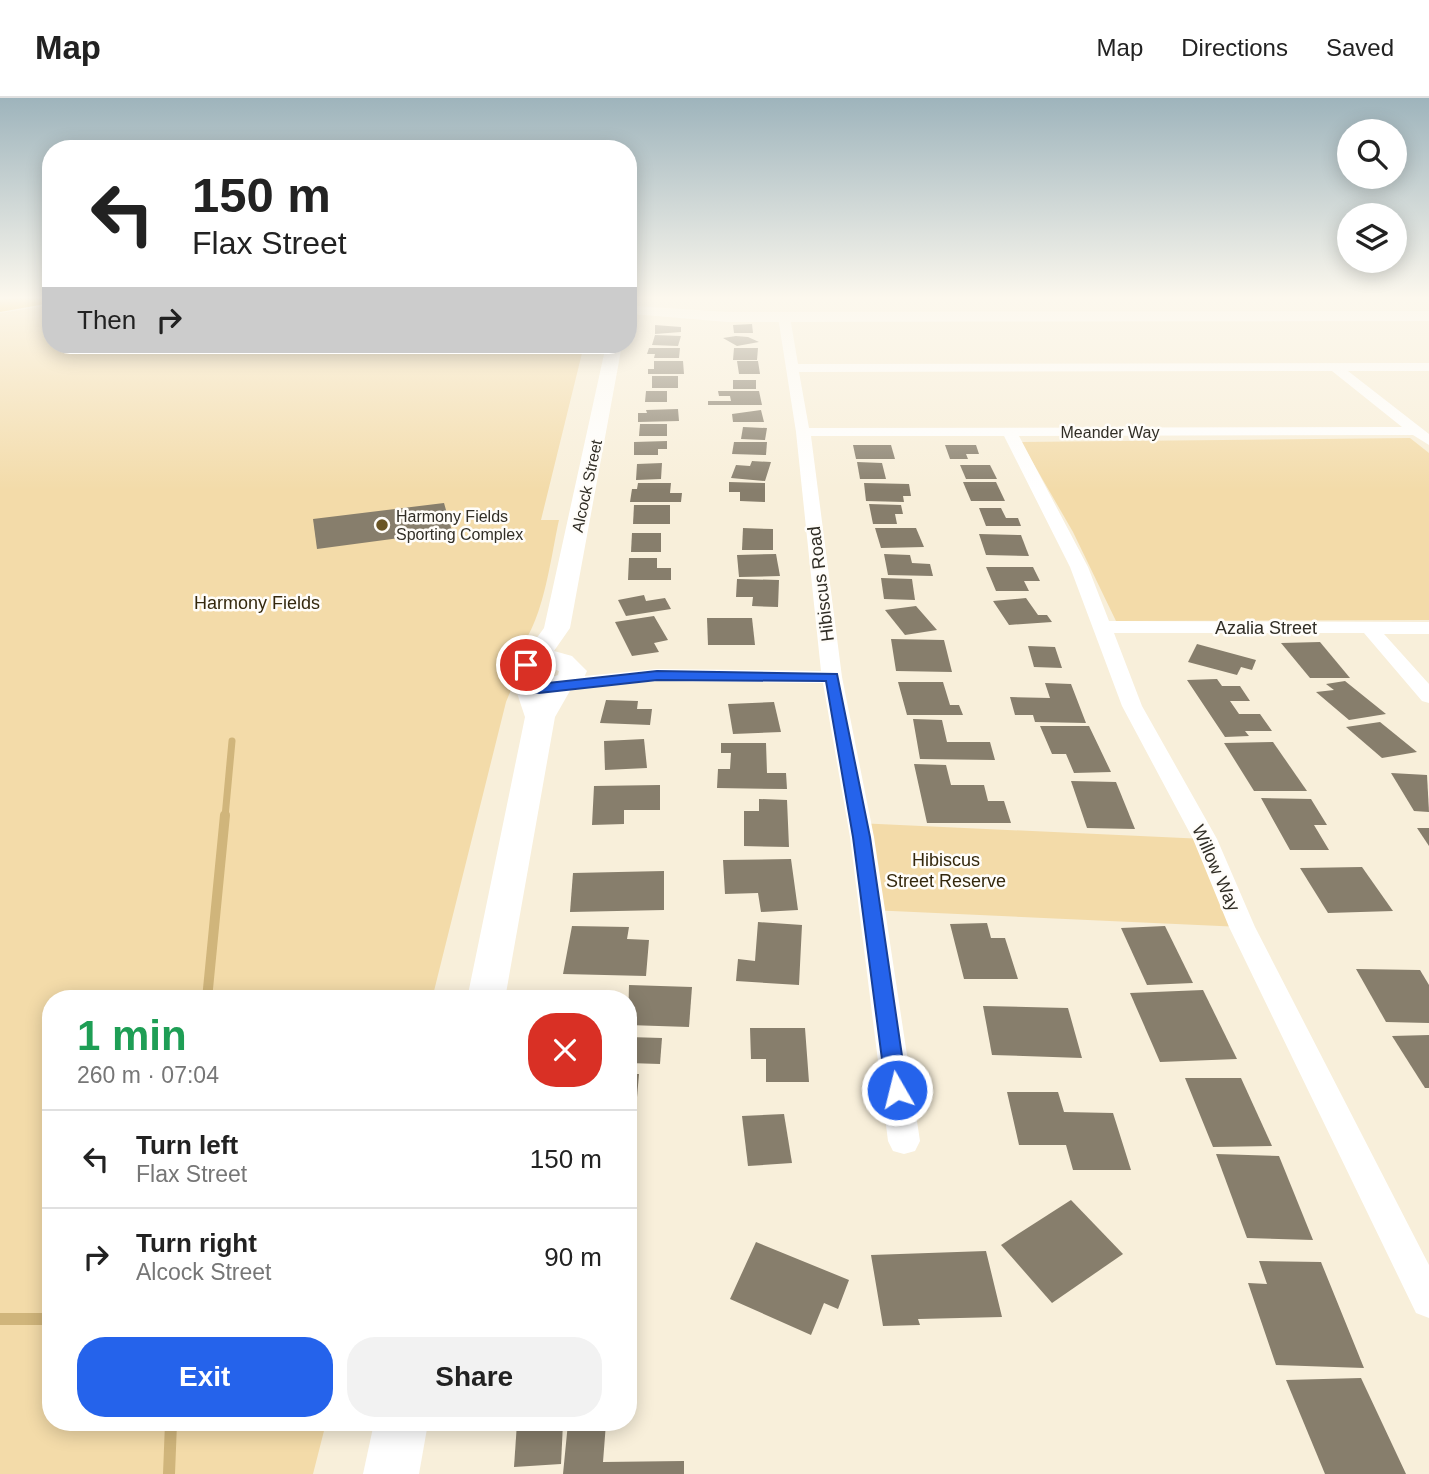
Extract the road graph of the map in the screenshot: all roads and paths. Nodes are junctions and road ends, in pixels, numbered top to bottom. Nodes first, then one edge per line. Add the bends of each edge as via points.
1 (611, 362) edge
2 (792, 362) edge
3 (1335, 367) junction
4 (1429, 367) edge
5 (793, 368) junction
6 (1416, 430) junction
7 (803, 432) junction
8 (1010, 433) junction
9 (1429, 441) edge
10 (1102, 627) junction
11 (557, 628) junction
12 (1429, 628) edge
13 (1370, 629) junction
14 (564, 674) junction
15 (832, 677) junction
16 (534, 688) junction
17 (1429, 696) edge
18 (487, 990) edge
19 (904, 1141) dead end
20 (1429, 1301) edge
21 (399, 1431) edge
22 (391, 1474) edge

1 - 11 main road, Alcock Street
2 - 5 street, Hibiscus Road
3 - 4 street
3 - 5 street
3 - 6 street
5 - 7 street, Hibiscus Road
6 - 8 street, Meander Way
6 - 9 street
7 - 8 street, Meander Way
7 - 15 street, Hibiscus Road
8 - 10 street, Willow Way via 1079,567
10 - 13 street, Azalia Street
10 - 20 street, Willow Way via 1132,706 1205,839 1242,927
11 - 14 main road, Alcock Street via 564,646
11 - 16 main road, Alcock Street
12 - 13 street, Azalia Street
13 - 17 street
14 - 15 street
14 - 16 main road, Alcock Street
14 - 16 main road
15 - 19 street, Hibiscus Road via 862,837
16 - 18 main road, Alcock Street
21 - 22 main road

